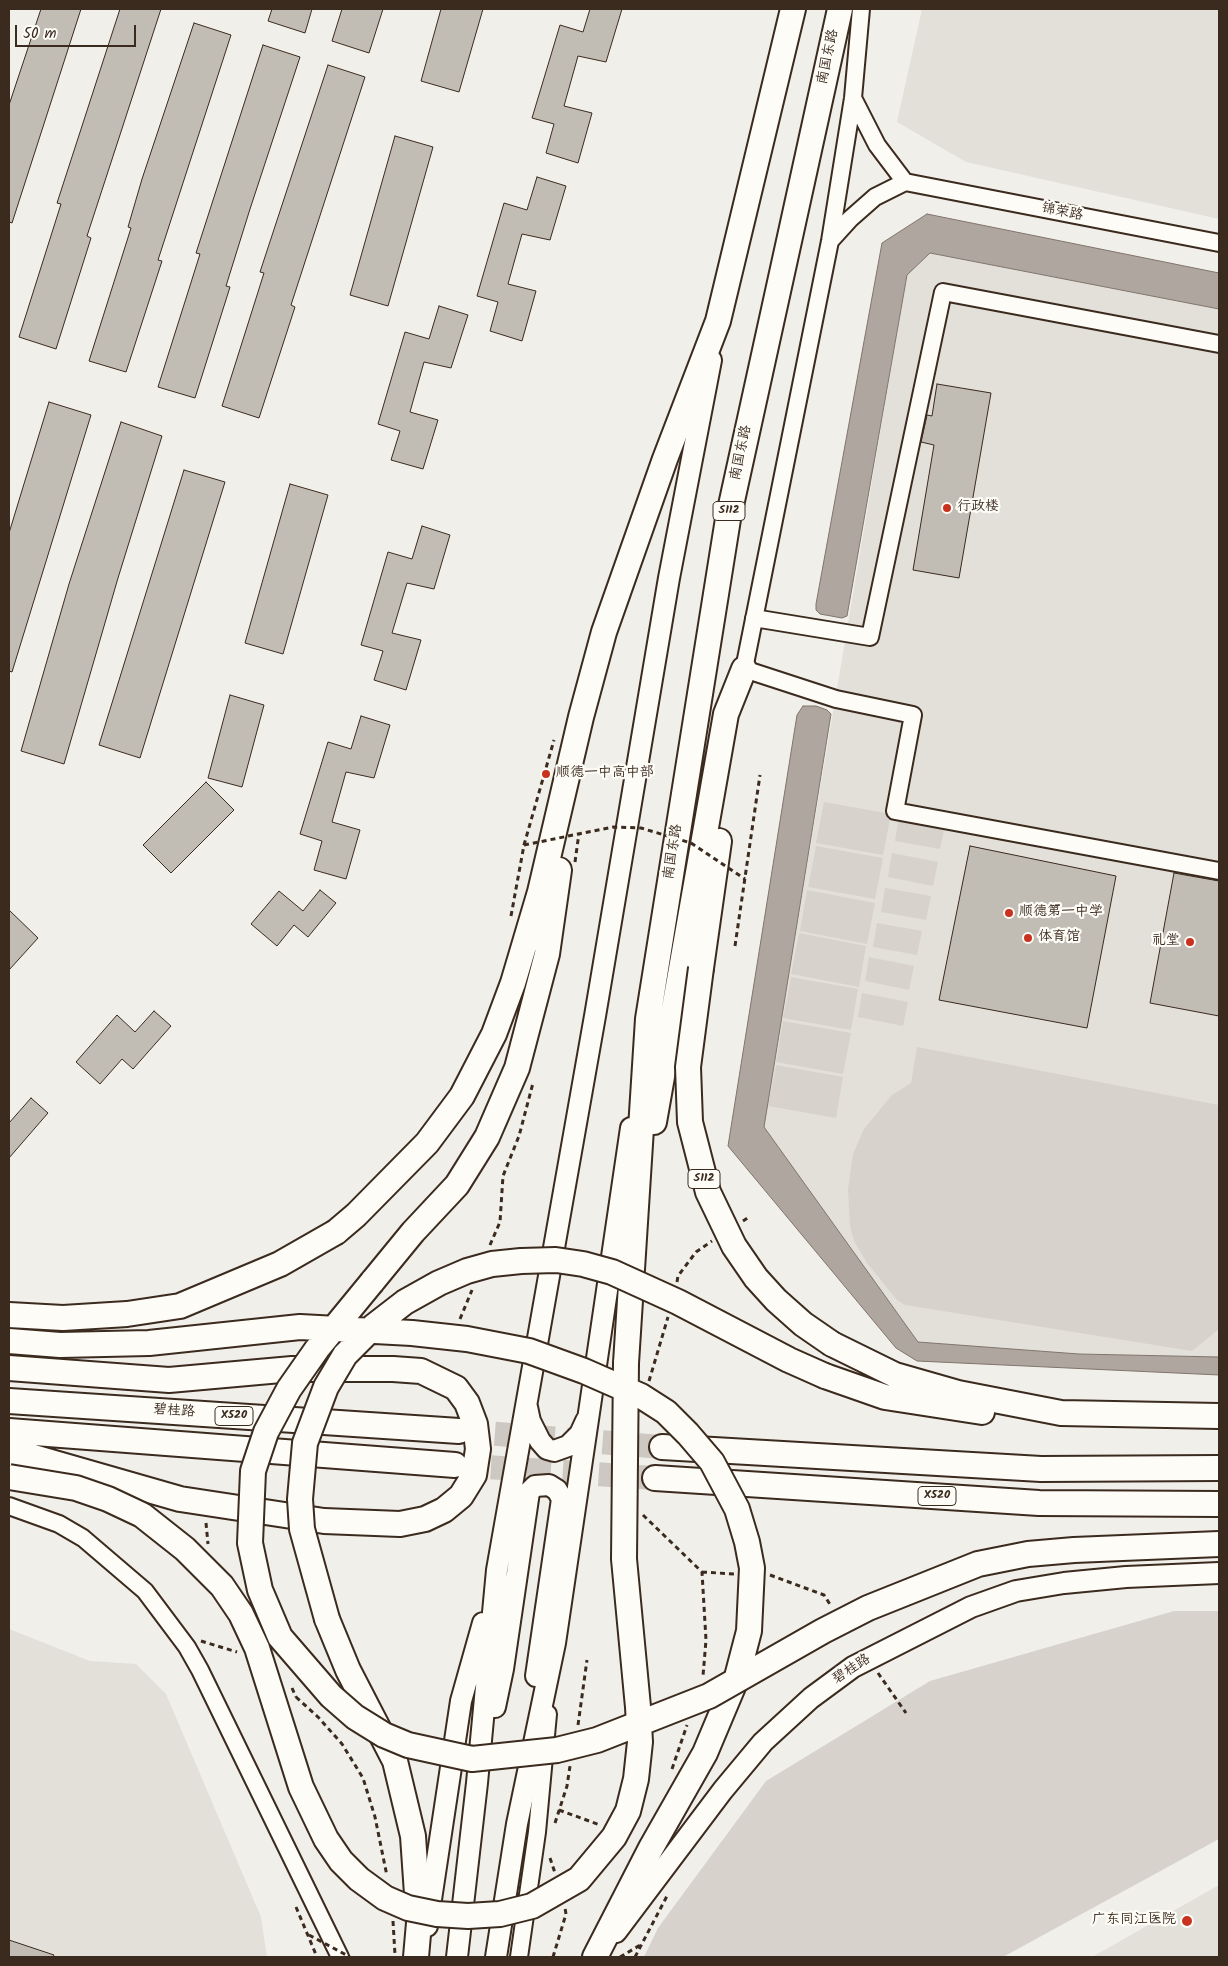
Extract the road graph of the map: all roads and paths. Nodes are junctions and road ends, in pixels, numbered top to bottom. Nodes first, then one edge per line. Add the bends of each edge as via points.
1 (794, 9) edge
2 (840, 9) edge
3 (861, 9) edge
4 (853, 98) junction
5 (906, 182) junction
6 (830, 241) junction
7 (1219, 243) edge
8 (718, 321) junction
9 (1219, 344) edge
10 (754, 618) junction
11 (744, 669) junction
12 (581, 718) junction
13 (554, 738) dead end
14 (760, 775) dead end
15 (524, 846) junction
16 (1219, 871) edge
17 (745, 879) junction
18 (511, 917) dead end
19 (735, 946) dead end
20 (648, 1019) junction
21 (534, 1080) dead end
22 (634, 1239) junction
23 (489, 1248) dead end
24 (474, 1284) dead end
25 (9, 1315) edge
26 (457, 1326) dead end
27 (9, 1342) edge
28 (9, 1368) edge
29 (9, 1401) edge
30 (526, 1405) junction
31 (1061, 1413) junction
32 (589, 1416) junction
33 (1219, 1416) edge
34 (9, 1431) edge
35 (459, 1431) tunnel mouth
36 (662, 1447) tunnel mouth
37 (9, 1453) edge
38 (455, 1465) tunnel mouth
39 (1219, 1468) edge
40 (9, 1477) edge
41 (656, 1478) tunnel mouth
42 (1219, 1504) edge
43 (9, 1506) edge
44 (1219, 1544) edge
45 (497, 1570) junction
46 (1219, 1573) edge
47 (555, 1643) junction
48 (187, 1647) junction
49 (244, 1657) dead end
50 (587, 1660) dead end
51 (288, 1691) dead end
52 (577, 1729) dead end
53 (572, 1757) dead end
54 (477, 1783) junction
55 (517, 1824) junction
56 (553, 1829) dead end
57 (550, 1856) dead end
58 (557, 1879) dead end
59 (669, 1892) dead end
60 (392, 1900) junction
61 (564, 1900) dead end
62 (643, 1943) junction
63 (317, 1957) edge
64 (340, 1957) edge
65 (350, 1957) edge
66 (405, 1957) edge
67 (422, 1957) edge
68 (457, 1957) edge
69 (496, 1957) edge
70 (519, 1957) edge
71 (553, 1957) edge
72 (596, 1957) edge
73 (620, 1957) edge
74 (635, 1957) edge

1 - 8 highway
2 - 20 highway, 南国东路 / S112 via 728,519
3 - 4 street, 南国东路
4 - 5 street via 877,145
4 - 6 street, 南国东路
5 - 6 street via 875,197
5 - 7 street, 锦荣路
6 - 10 street, 南国东路
8 - 12 highway via 623,574
8 - 30 main road via 669,578
9 - 10 street via 943,292 870,637
10 - 11 street, 南国东路
11 - 16 street via 836,699 913,715 895,811
11 - 22 highway via 726,714
11 - 31 highway, S112, bridge via 688,1067 690,1122 708,1192 734,1246 756,1278 803,1324 832,1344 895,1375 958,1393
12 - 25 highway, bridge via 540,892 513,983 494,1034 462,1096 427,1143 336,1232 280,1264 180,1306 127,1314 63,1318
12 - 44 highway, bridge via 547,954 517,1068 486,1137 457,1185 412,1232 300,1373 266,1432 253,1471 250,1543 260,1590 280,1637 331,1696 355,1717 408,1746 472,1759 557,1750 606,1736 709,1696 868,1608 978,1564 1065,1550
13 - 15 path
14 - 17 path
15 - 17 path, bridge via 613,827 642,828 691,843
15 - 18 path
17 - 19 path
20 - 22 highway, 南国东路
20 - 32 main road
21 - 23 path via 519,1136 503,1176 500,1222
22 - 60 highway, bridge via 626,1363 624,1559 640,1742 628,1811 614,1836 579,1879 532,1906 500,1914 468,1916 408,1908
24 - 26 path
27 - 72 highway, bridge via 60,1345 150,1343 300,1328 467,1339 529,1351 584,1371 641,1396 666,1412 688,1434 712,1462 736,1509 747,1542 752,1568 750,1630 737,1677 705,1753 651,1848
28 - 37 highway via 169,1380 292,1369 421,1371 456,1388 467,1403 475,1424 478,1449 474,1475 461,1496 432,1516 400,1524 324,1520 180,1499
29 - 35 highway, 碧桂路 / X520
30 - 32 main road via 540,1441 554,1451 568,1446 580,1434
30 - 45 main road
31 - 33 highway, S112
31 - 66 highway, bridge via 990,1412 885,1397 789,1360 612,1272 556,1260 512,1262 467,1271 405,1302 374,1326 345,1356 326,1387 311,1425 301,1470 302,1529 327,1619 348,1670 395,1761 413,1836 419,1922
32 - 47 main road
34 - 38 highway
36 - 39 highway via 1041,1469
40 - 60 highway, bridge via 76,1488 142,1515 185,1549 222,1586 241,1614 257,1648 301,1787 326,1839 359,1879
41 - 42 highway, X520 via 1039,1503
43 - 48 street via 59,1524 83,1538 145,1591
45 - 54 main road
45 - 67 main road via 461,1701
46 - 72 main road, 碧桂路 via 1126,1577 1016,1591 971,1607 853,1667 763,1742
47 - 55 main road
47 - 70 street via 537,1832
48 - 49 path via 201,1641
48 - 64 street
50 - 52 path
51 - 60 path via 325,1724 363,1778 375,1817
53 - 56 path via 567,1786
54 - 55 main road via 503,1669 529,1492 535,1486 549,1484 562,1499
54 - 68 main road
55 - 69 main road
57 - 58 path
59 - 62 path
60 - 66 path
61 - 71 path via 566,1914
62 - 73 path
62 - 74 path
63 - 65 path, bridge via 309,1935

